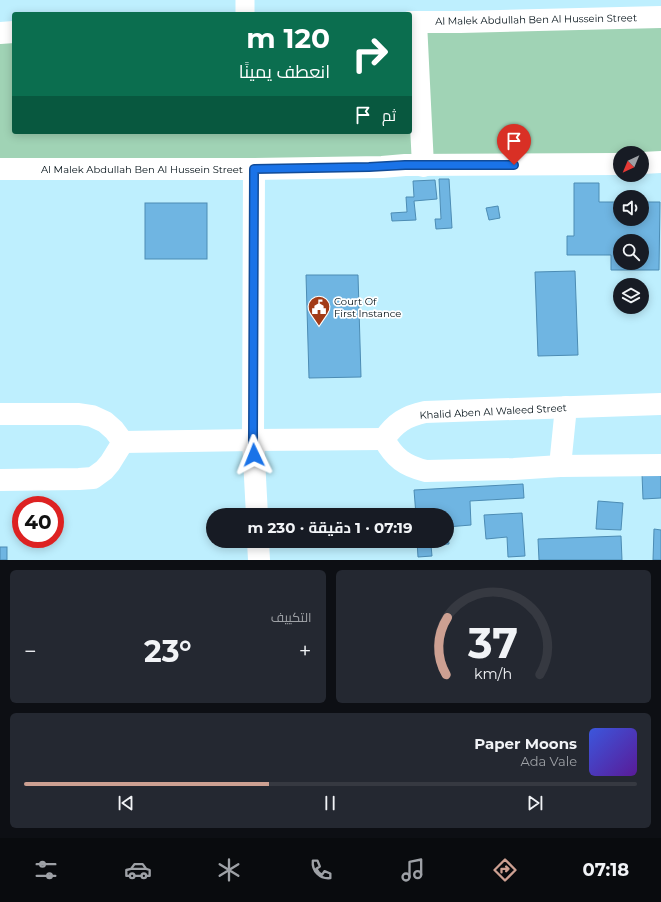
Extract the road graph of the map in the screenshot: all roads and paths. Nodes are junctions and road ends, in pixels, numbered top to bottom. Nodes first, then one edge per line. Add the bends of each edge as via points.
1 (245, 0) edge
2 (245, 12) edge
3 (661, 17) edge
4 (413, 22) edge
5 (12, 32) edge
6 (0, 33) edge
7 (661, 162) edge
8 (649, 163) edge
9 (613, 164) edge
10 (423, 166) junction
11 (254, 169) junction
12 (0, 170) edge
13 (661, 404) edge
14 (566, 407) junction
15 (0, 414) edge
16 (384, 439) junction
17 (253, 440) junction
18 (123, 442) junction
19 (661, 465) edge
20 (560, 466) junction
21 (0, 480) edge
22 (257, 508) edge
23 (258, 548) edge
24 (259, 560) edge

1 - 2 street
3 - 4 street, Al Malek Abdullah Ben Al Hussein Street
4 - 10 street
5 - 6 street
7 - 8 street
9 - 10 street, Al Malek Abdullah Ben Al Hussein Street
10 - 11 street, Al Malek Abdullah Ben Al Hussein Street
11 - 12 street, Al Malek Abdullah Ben Al Hussein Street
11 - 17 street
13 - 14 street, Khalid Aben Al Waleed Street
14 - 16 street, Khalid Aben Al Waleed Street via 425,412 397,423
14 - 20 street
15 - 18 street via 92,416 105,422
16 - 17 street
16 - 20 street via 389,449 401,461 426,471
17 - 18 street
17 - 22 street
18 - 21 street via 110,463 93,478
19 - 20 street
23 - 24 street

